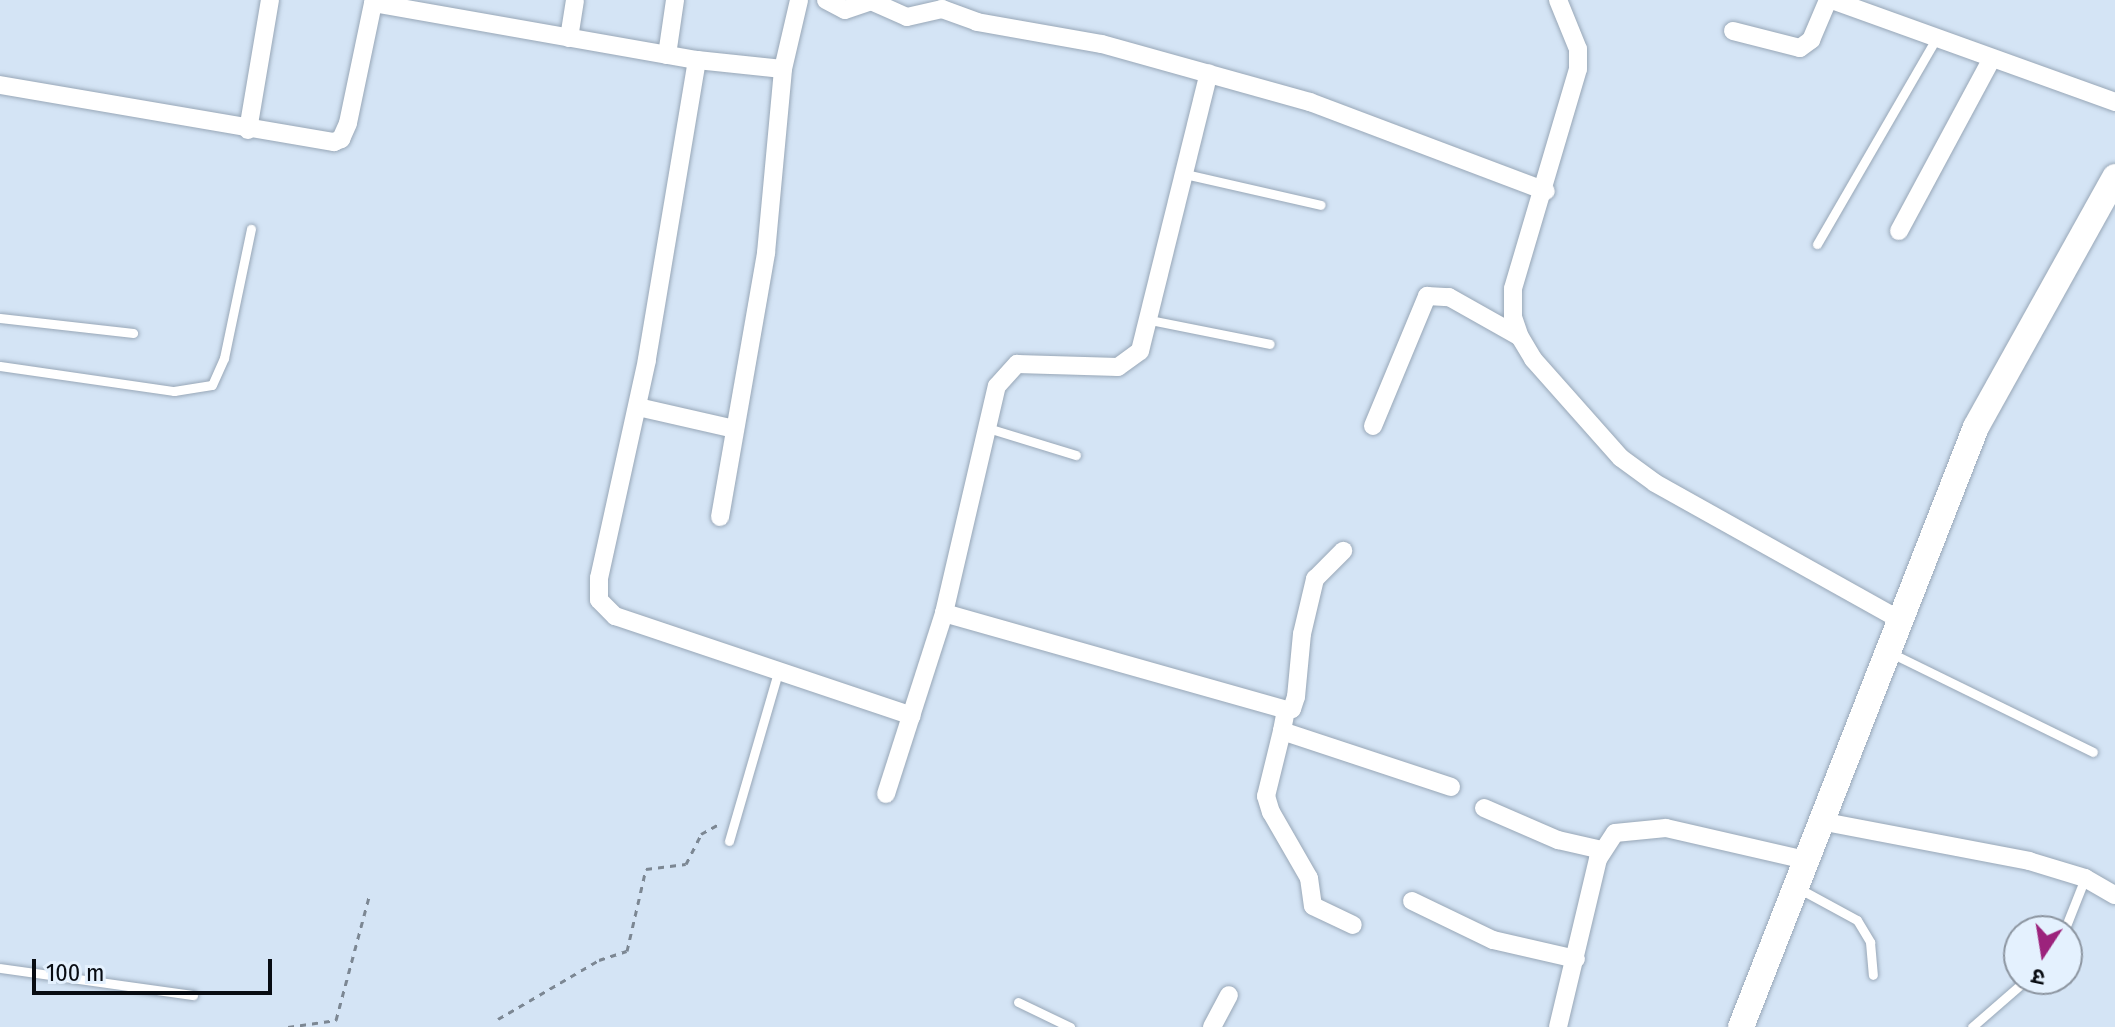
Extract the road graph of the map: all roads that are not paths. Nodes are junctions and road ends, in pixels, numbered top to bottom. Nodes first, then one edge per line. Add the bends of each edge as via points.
1 (270, 0) edge
2 (575, 0) edge
3 (675, 0) edge
4 (799, 0) edge
5 (826, 0) edge
6 (1558, 0) edge
7 (1830, 0) edge
8 (374, 2) edge
9 (466, 9) edge
10 (1733, 31) dead end
11 (569, 38) junction
12 (1936, 39) junction
13 (667, 55) junction
14 (697, 60) junction
15 (1991, 60) junction
16 (783, 69) junction
17 (1209, 73) junction
18 (0, 85) edge
19 (2115, 102) edge
20 (248, 130) junction
21 (1185, 174) junction
22 (2115, 177) edge
23 (1546, 191) junction
24 (1321, 205) dead end
25 (251, 229) dead end
26 (1899, 231) dead end
27 (1817, 244) dead end
28 (0, 318) edge
29 (1150, 320) junction
30 (133, 333) dead end
31 (1520, 337) junction
32 (1270, 344) dead end
33 (0, 366) edge
34 (638, 407) junction
35 (1373, 426) dead end
36 (988, 428) junction
37 (735, 429) junction
38 (1076, 455) dead end
39 (720, 517) dead end
40 (1343, 551) dead end
41 (944, 613) junction
42 (1898, 619) junction
43 (1886, 651) junction
44 (779, 669) junction
45 (1286, 710) junction
46 (912, 716) junction
47 (1282, 731) junction
48 (2093, 752) dead end
49 (1451, 787) dead end
50 (886, 794) dead end
51 (1484, 808) dead end
52 (1820, 821) junction
53 (729, 841) dead end
54 (1602, 850) junction
55 (1806, 860) junction
56 (2085, 878) junction
57 (1795, 887) junction
58 (2115, 895) edge
59 (1412, 901) dead end
60 (2070, 915) edge
61 (1353, 925) dead end
62 (1576, 959) junction
63 (0, 968) edge
64 (1873, 975) dead end
65 (193, 995) dead end
66 (1229, 995) dead end
67 (2009, 995) edge
68 (1018, 1002) dead end
69 (1070, 1027) edge
70 (1212, 1027) edge
71 (1558, 1027) edge
72 (1741, 1027) edge
73 (1972, 1027) edge

1 - 20 street
2 - 11 street
3 - 13 street
4 - 16 street
5 - 17 street via 845,10 871,1 907,17 942,9 977,22 1102,44
6 - 23 street via 1578,49 1578,69
7 - 10 street via 1811,40 1800,48
7 - 12 street
8 - 9 street
8 - 20 street via 341,139 322,143
9 - 11 street
11 - 13 street
12 - 15 street
12 - 27 lane
13 - 14 street
14 - 16 street
14 - 34 street
15 - 19 street
15 - 26 street
16 - 37 street via 766,253
17 - 21 street
17 - 23 street via 1359,119
18 - 20 street
21 - 24 lane
21 - 29 street
22 - 42 street via 1992,394
23 - 31 street via 1513,289 1513,317
25 - 33 lane via 224,358 212,385 174,391
28 - 30 lane
29 - 32 lane
29 - 36 street via 1140,351 1118,367 1017,364 997,386
31 - 35 street via 1449,297 1427,296
31 - 42 street via 1533,359 1621,458 1655,483
34 - 37 street
34 - 44 street via 599,578 599,600 615,616
36 - 38 lane
36 - 41 street
37 - 39 street
40 - 45 street via 1315,579 1302,634 1296,697 1292,709
41 - 45 street
41 - 46 street
42 - 43 street
43 - 48 lane
43 - 52 street
44 - 46 street
44 - 53 lane
45 - 47 street
46 - 50 street
47 - 49 street
47 - 61 street via 1266,796 1271,812 1309,878 1313,906
51 - 54 street via 1558,840
52 - 55 street
52 - 56 street via 2029,861
54 - 55 street via 1615,833 1656,827
54 - 62 street
55 - 57 street
56 - 58 street
56 - 60 lane
57 - 64 lane via 1857,920 1870,942
57 - 72 street
59 - 62 street via 1493,940
62 - 71 street
63 - 65 lane
66 - 70 street
67 - 73 lane
68 - 69 lane

